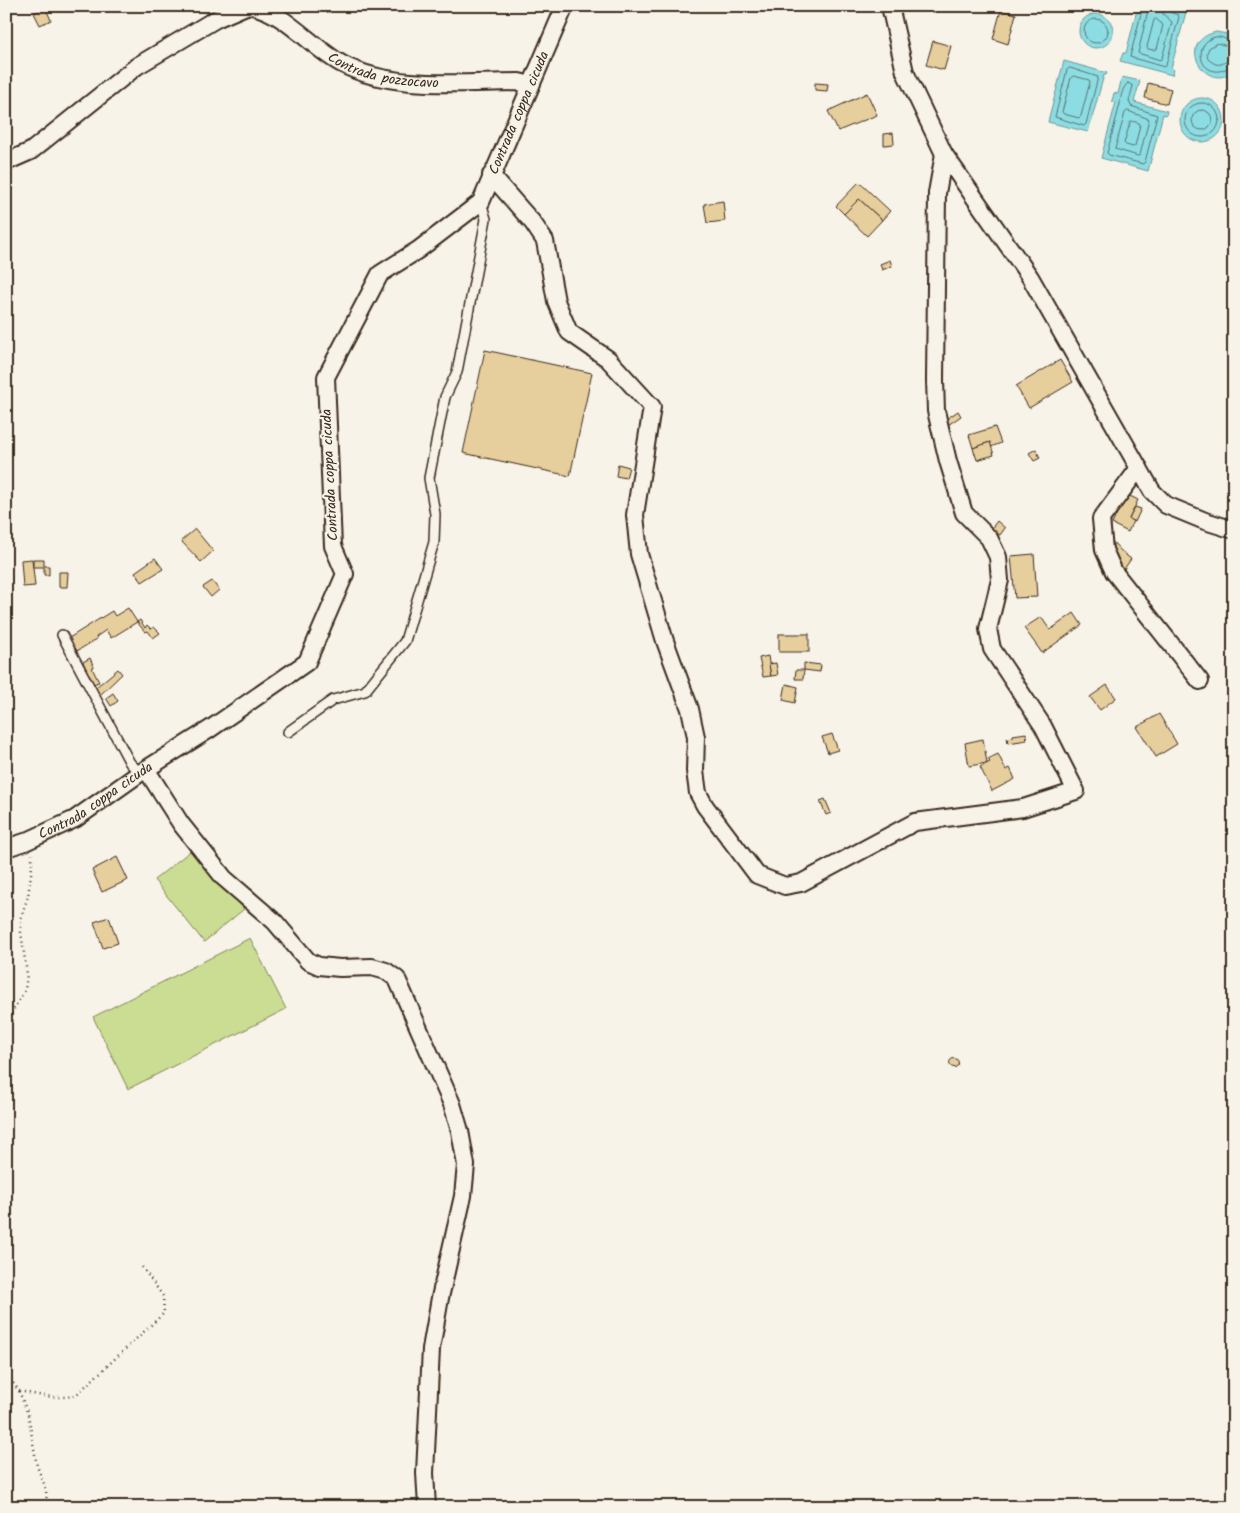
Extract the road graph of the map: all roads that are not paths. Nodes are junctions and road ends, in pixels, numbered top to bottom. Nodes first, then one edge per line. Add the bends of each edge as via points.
1 (246, 6) edge
2 (252, 6) edge
3 (565, 6) edge
4 (890, 6) edge
5 (531, 84) junction
6 (944, 154) junction
7 (6, 162) edge
8 (491, 175) junction
9 (481, 202) junction
10 (1139, 468) junction
11 (1234, 530) edge
12 (62, 635) dead end
13 (1200, 681) dead end
14 (288, 732) dead end
15 (143, 771) junction
16 (6, 848) edge
17 (427, 1507) edge

1 - 7 street via 216,19 137,66 31,151
2 - 5 street, Contrada pozzocavo via 276,16 356,71 393,80 425,83
3 - 5 street, Contrada coppa cicuda
4 - 6 street via 904,72
5 - 8 street, Contrada coppa cicuda
6 - 8 street via 937,192 936,411 964,513 989,538 998,557 1000,580 988,629 992,649 1043,726 1076,791 1023,808 915,822 801,883 785,886 757,875 698,793 694,771 696,737 690,709 639,554 635,515 652,407 608,358 569,332 556,301 545,241
6 - 10 street via 1030,277
8 - 9 street, Contrada coppa cicuda
9 - 14 lane via 486,219 457,372 445,397 429,478 435,514 434,542 406,641 366,691 333,700
9 - 15 street, Contrada coppa cicuda via 418,250 380,274 326,377 333,546 344,574 307,662
10 - 11 street via 1152,492 1166,504
10 - 13 street via 1101,519 1104,550 1114,572
12 - 15 lane via 130,763
15 - 16 street, Contrada coppa cicuda via 75,819
15 - 17 street via 224,878 275,922 308,961 319,966 340,968 372,967 386,971 396,979 452,1104 466,1165 464,1196 431,1349 425,1473

